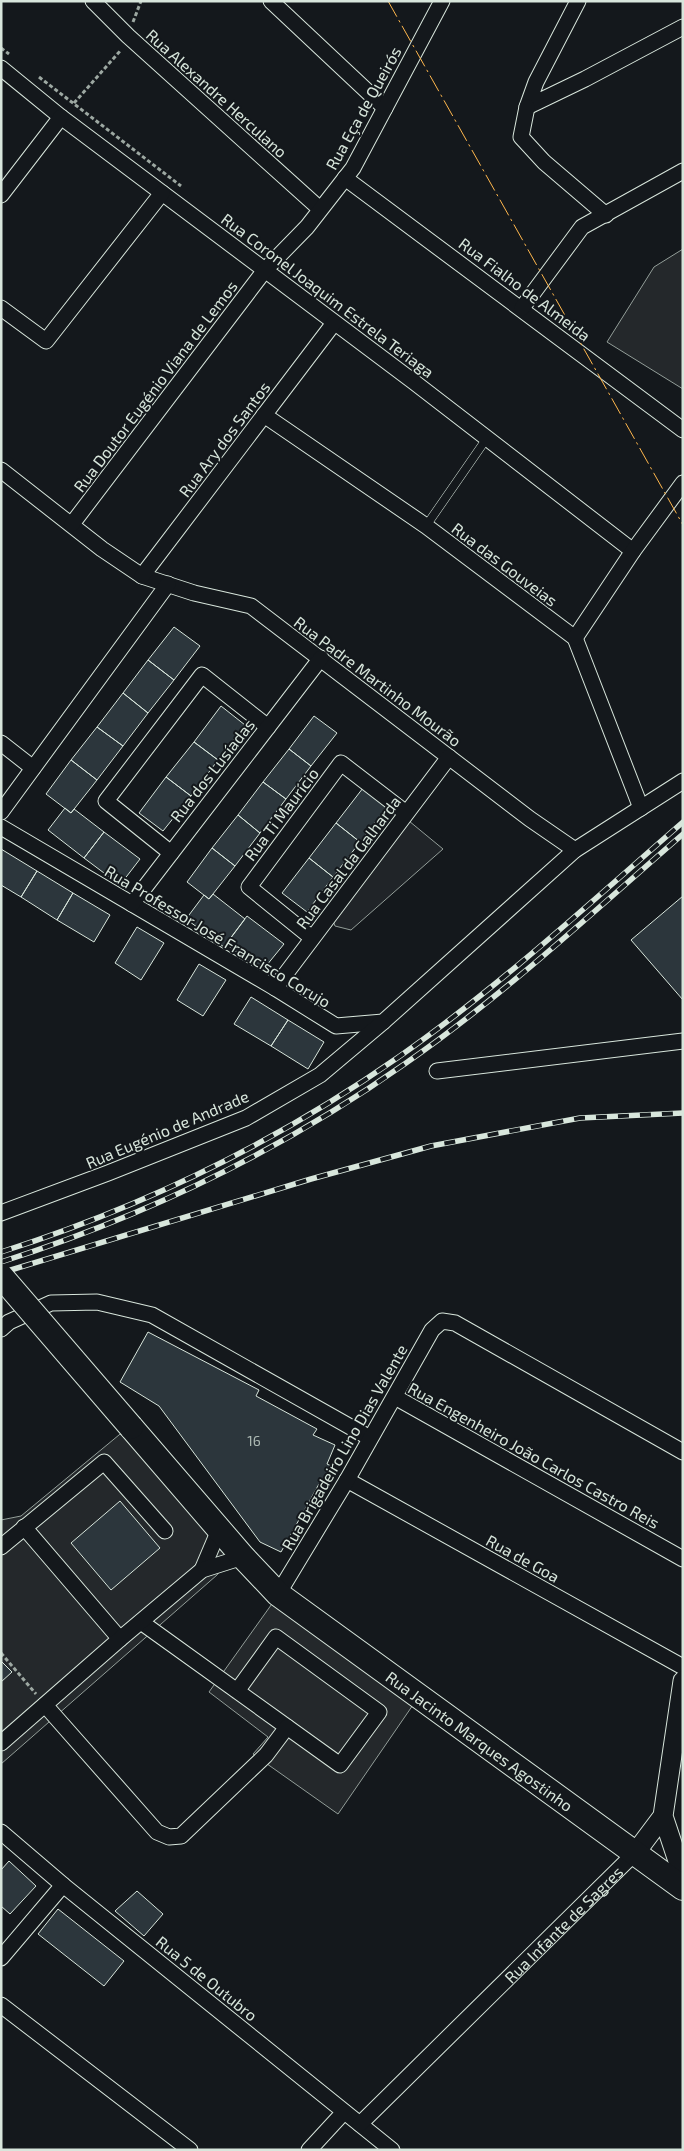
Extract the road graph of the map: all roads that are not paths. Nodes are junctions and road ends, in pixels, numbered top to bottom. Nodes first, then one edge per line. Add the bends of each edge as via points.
1 (93, 1) edge
2 (271, 1) edge
3 (442, 1) edge
4 (578, 1) edge
5 (683, 27) edge
6 (1, 68) edge
7 (527, 107) junction
8 (385, 108) junction
9 (61, 117) junction
10 (683, 171) edge
11 (345, 178) junction
12 (162, 193) junction
13 (1, 195) edge
14 (320, 209) junction
15 (606, 215) junction
16 (266, 270) junction
17 (1, 308) edge
18 (522, 308) junction
19 (334, 323) junction
20 (264, 415) junction
21 (683, 430) edge
22 (487, 438) junction
23 (1, 470) edge
24 (683, 483) edge
25 (72, 524) junction
26 (426, 526) junction
27 (634, 551) junction
28 (142, 576) junction
29 (168, 584) junction
30 (575, 638) junction
31 (321, 658) junction
32 (268, 727) junction
33 (1, 743) edge
34 (449, 757) junction
35 (32, 768) junction
36 (683, 781) edge
37 (641, 808) junction
38 (1, 812) edge
39 (406, 813) junction
40 (1, 827) edge
41 (574, 850) junction
42 (171, 853) junction
43 (132, 904) junction
44 (312, 938) junction
45 (275, 988) junction
46 (383, 1022) junction
47 (683, 1041) edge
48 (437, 1071) dead end
49 (1, 1213) edge
50 (1, 1276) edge
51 (1, 1330) edge
52 (395, 1397) junction
53 (370, 1438) junction
54 (683, 1452) edge
55 (347, 1480) junction
56 (24, 1527) junction
57 (220, 1530) junction
58 (164, 1531) dead end
59 (1, 1547) edge
60 (243, 1557) junction
61 (683, 1559) edge
62 (202, 1570) junction
63 (278, 1594) junction
64 (141, 1622) junction
65 (120, 1638) junction
66 (683, 1667) edge
67 (683, 1681) edge
68 (237, 1690) junction
69 (46, 1705) junction
70 (287, 1727) junction
71 (1, 1743) edge
72 (663, 1816) junction
73 (1, 1832) edge
74 (636, 1852) junction
75 (683, 1876) edge
76 (63, 1885) junction
77 (683, 1888) edge
78 (1, 1958) edge
79 (1, 2005) edge
80 (344, 2112) junction
81 (360, 2124) junction
82 (190, 2150) edge
83 (309, 2150) edge
84 (392, 2150) edge

1 - 14 street, Rua Alexandre Herculano
2 - 8 street
3 - 8 street, Rua Eça de Queirós
4 - 7 street via 536,82
5 - 7 street
6 - 9 street, Rua Coronel Joaquim Estrela Teriaga
7 - 15 street via 521,137 544,162
8 - 11 street, Rua Eça de Queirós
9 - 12 street, Rua Coronel Joaquim Estrela Teriaga
9 - 13 street
10 - 15 street
11 - 14 street, Rua Eça de Queirós
11 - 18 street, Rua Fialho de Almeida
12 - 16 street, Rua Coronel Joaquim Estrela Teriaga
12 - 17 street via 46,341
14 - 16 street, Rua Eça de Queirós
15 - 18 street via 582,227
16 - 19 street, Rua Coronel Joaquim Estrela Teriaga
16 - 25 street, Rua Doutor Eugénio Viana de Lemos
18 - 21 street, Rua Fialho de Almeida
19 - 20 street, Rua Ary dos Santos
19 - 22 street, Rua Coronel Joaquim Estrela Teriaga
20 - 26 street, Rua das Gouveias
20 - 28 street, Rua Ary dos Santos
22 - 26 lane
22 - 27 street, Rua Coronel Joaquim Estrela Teriaga
23 - 25 street, Rua Padre Martinho Mourão
24 - 27 street
25 - 28 street, Rua Padre Martinho Mourão
26 - 30 street, Rua das Gouveias
27 - 30 street
28 - 29 street, Rua Padre Martinho Mourão
29 - 31 street, Rua Padre Martinho Mourão via 251,606
29 - 35 street
30 - 37 street
31 - 32 street, Rua dos Lusíadas
31 - 34 street, Rua Padre Martinho Mourão
32 - 42 street, Rua dos Lusíadas
32 - 42 street via 202,675 106,801
33 - 35 street
34 - 39 street, Rua Casal da Galharda
34 - 41 street, Rua Padre Martinho Mourão
35 - 38 street
36 - 37 street
37 - 41 street
39 - 44 street, Rua Casal da Galharda
39 - 44 street, Rua Ti Maurício via 341,763 249,887
40 - 43 street, Rua Professor José Francisco Corujo
41 - 46 street
42 - 43 street, Rua dos Lusíadas
43 - 45 street, Rua Professor José Francisco Corujo
44 - 45 street, Rua Casal da Galharda
45 - 46 street, Rua Professor José Francisco Corujo via 336,1026
46 - 49 street, Rua Eugénio de Andrade via 320,1075 246,1118
47 - 48 street
50 - 57 main road, Rua Jacinto Marques Agostinho, bridge
51 - 53 street via 9,1322 51,1303 97,1302 152,1315
52 - 53 street, Rua Brigadeiro Lino Dias Valente
52 - 54 street, Rua Brigadeiro Lino Dias Valente via 432,1330 442,1321 455,1323
52 - 61 street, Rua Engenheiro João Carlos Castro Reis
53 - 55 street, Rua Brigadeiro Lino Dias Valente
55 - 63 street, Rua Brigadeiro Lino Dias Valente
55 - 66 street, Rua de Goa
56 - 58 street via 104,1462
56 - 59 street
56 - 65 street
57 - 60 main road, Rua Jacinto Marques Agostinho
57 - 62 street
60 - 62 street
60 - 63 main road, Rua Jacinto Marques Agostinho
62 - 64 street
63 - 74 main road, Rua Jacinto Marques Agostinho
64 - 65 street
64 - 68 street
65 - 69 street
67 - 72 street, Rua Infante de Sagres
68 - 70 street
68 - 70 street via 276,1637 379,1712 340,1765
69 - 70 street via 157,1832 169,1837 181,1836 266,1755
69 - 71 street
72 - 74 street, Rua Infante de Sagres
72 - 75 street
73 - 76 street, Rua 5 de Outubro
74 - 77 main road, Rua Jacinto Marques Agostinho
74 - 81 street, Rua Infante de Sagres
76 - 78 street
76 - 80 street, Rua 5 de Outubro
79 - 82 street
80 - 81 street, Rua 5 de Outubro
80 - 83 street
81 - 84 street, Rua 5 de Outubro

